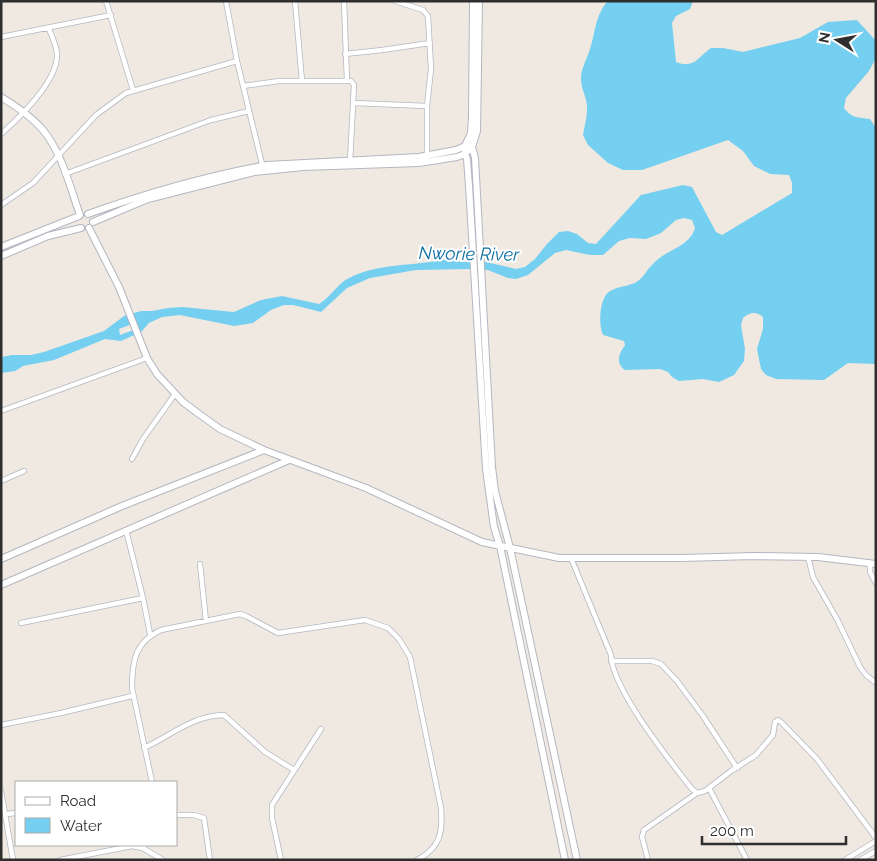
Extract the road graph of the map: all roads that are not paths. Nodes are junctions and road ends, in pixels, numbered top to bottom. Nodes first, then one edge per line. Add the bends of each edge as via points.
1 (106, 1) edge
2 (226, 1) edge
3 (295, 1) edge
4 (344, 1) edge
5 (395, 1) edge
6 (473, 1) edge
7 (479, 1) edge
8 (111, 16) junction
9 (49, 29) junction
10 (1, 37) edge
11 (430, 43) junction
12 (345, 54) junction
13 (237, 61) junction
14 (302, 81) junction
15 (346, 81) junction
16 (243, 86) junction
17 (134, 90) junction
18 (1, 97) edge
19 (354, 103) junction
20 (427, 106) junction
21 (249, 111) junction
22 (25, 113) junction
23 (1, 134) edge
24 (469, 146) junction
25 (465, 154) junction
26 (59, 157) junction
27 (428, 159) junction
28 (350, 163) junction
29 (263, 168) junction
30 (65, 174) junction
31 (1, 205) edge
32 (88, 214) junction
33 (79, 215) junction
34 (91, 225) junction
35 (81, 228) junction
36 (476, 246) junction
37 (1, 247) edge
38 (1, 256) edge
39 (478, 283) junction
40 (146, 358) junction
41 (175, 394) junction
42 (1, 411) edge
43 (264, 450) junction
44 (132, 459) dead end
45 (289, 460) junction
46 (24, 470) dead end
47 (1, 481) edge
48 (126, 530) junction
49 (500, 546) junction
50 (510, 548) junction
51 (808, 557) junction
52 (570, 558) junction
53 (1, 559) edge
54 (200, 564) dead end
55 (873, 564) edge
56 (876, 583) edge
57 (1, 585) edge
58 (144, 598) junction
59 (206, 621) junction
60 (21, 623) dead end
61 (150, 634) junction
62 (611, 661) junction
63 (876, 683) edge
64 (132, 696) junction
65 (1, 725) edge
66 (321, 729) dead end
67 (144, 748) junction
68 (736, 768) junction
69 (294, 770) junction
70 (152, 781) edge
71 (709, 788) junction
72 (1, 791) edge
73 (697, 793) junction
74 (15, 813) edge
75 (6, 814) junction
76 (178, 815) edge
77 (876, 840) edge
78 (135, 846) edge
79 (141, 846) edge
80 (876, 851) edge
81 (98, 853) junction
82 (13, 860) edge
83 (60, 860) edge
84 (99, 860) edge
85 (163, 860) edge
86 (210, 860) edge
87 (281, 860) edge
88 (417, 860) edge
89 (565, 860) edge
90 (577, 860) edge
91 (648, 860) edge
92 (747, 860) edge
93 (844, 860) edge
94 (860, 860) edge

1 - 8 street
2 - 13 street
3 - 14 street
4 - 12 street
5 - 11 street via 427,12
6 - 24 main road
7 - 24 main road via 477,131
8 - 9 street
8 - 17 street
9 - 10 street
9 - 22 street via 57,53 56,65 52,76
11 - 12 street
11 - 20 street
12 - 15 street
13 - 16 street
13 - 17 street
14 - 15 street
14 - 16 street via 270,81
15 - 19 street via 354,85
16 - 21 street
17 - 26 street via 100,111
18 - 22 main road
19 - 20 street
19 - 28 street
20 - 27 street
21 - 29 street
21 - 30 street via 210,120
22 - 23 street
22 - 26 main road via 43,130
24 - 25 main road
24 - 27 main road
24 - 36 main road via 475,158
25 - 27 main road
25 - 36 main road
26 - 30 main road
26 - 31 street via 32,183
27 - 28 main road
28 - 29 main road
29 - 32 main road via 164,188
29 - 34 main road via 148,199
30 - 33 main road
32 - 33 main road
32 - 34 main road via 92,217
33 - 35 main road via 77,222
33 - 37 main road
34 - 35 main road
34 - 40 main road
35 - 38 main road via 48,236
36 - 39 main road
39 - 49 main road via 486,470
39 - 50 main road via 492,466
40 - 41 main road
40 - 42 street
41 - 43 main road via 220,429
41 - 44 street
43 - 45 main road
43 - 53 main road via 122,506
45 - 48 main road
45 - 49 main road via 366,488 482,542
46 - 47 street
48 - 57 main road
48 - 58 street
49 - 50 main road
49 - 89 main road
50 - 52 main road
50 - 90 main road
51 - 52 main road
51 - 55 main road
51 - 63 street via 813,577 860,667
52 - 62 street
54 - 59 street
55 - 56 street via 870,572
58 - 60 street
58 - 61 street
59 - 61 street
59 - 88 street via 240,614 278,633 365,620 388,628 399,639 410,657 443,826 429,854
61 - 64 street via 138,648 134,659
62 - 68 street via 661,664 703,716
62 - 73 street via 629,700 649,732
64 - 65 street
64 - 67 street
66 - 69 street
67 - 69 street via 192,721 224,715 265,752
67 - 70 street
68 - 71 street
68 - 77 street via 756,755 773,735 778,720 816,759
69 - 87 street via 271,810
71 - 73 street
71 - 92 street
72 - 75 street
73 - 91 street via 644,830 642,837
74 - 75 street
75 - 82 street
76 - 86 street via 204,818
77 - 93 street
78 - 81 street
79 - 85 street
80 - 94 street
81 - 83 street
81 - 84 street

